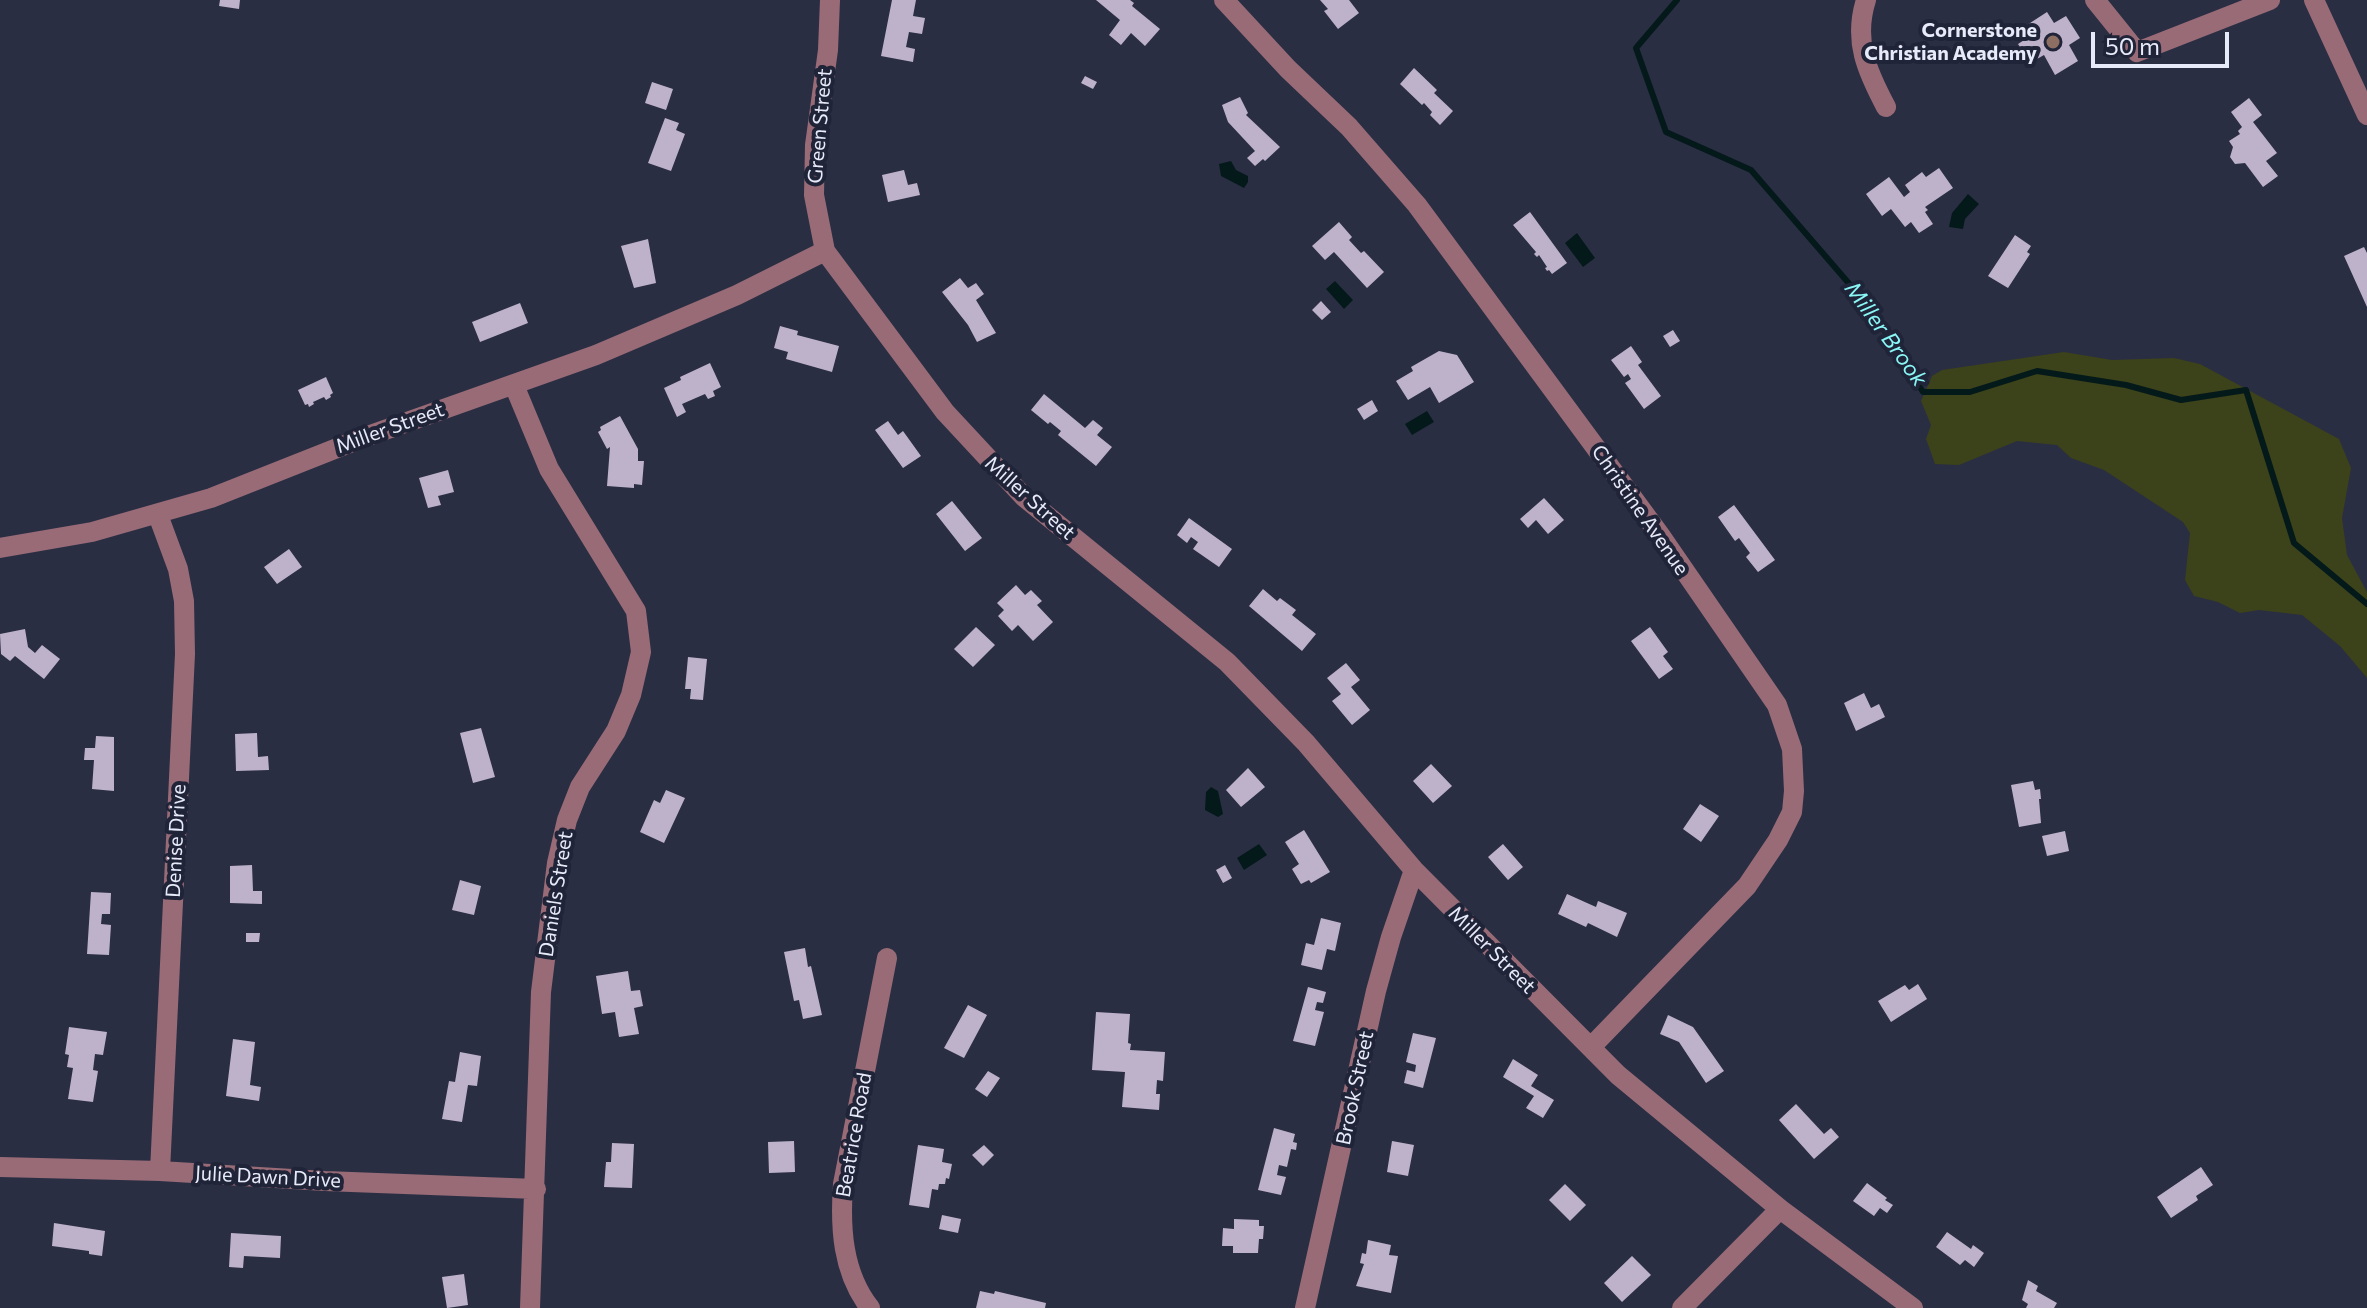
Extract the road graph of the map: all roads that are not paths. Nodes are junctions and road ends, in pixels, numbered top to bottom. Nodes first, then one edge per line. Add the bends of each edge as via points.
1 (830, 0) edge
2 (1224, 0) edge
3 (1866, 0) edge
4 (2095, 0) edge
5 (2270, 0) edge
6 (2314, 0) edge
7 (1886, 107) dead end
8 (2367, 115) edge
9 (825, 251) junction
10 (514, 385) junction
11 (158, 515) junction
12 (0, 548) edge
13 (1414, 870) junction
14 (887, 958) dead end
15 (1591, 1047) junction
16 (0, 1167) edge
17 (160, 1171) junction
18 (536, 1189) junction
19 (1780, 1209) junction
20 (530, 1308) edge
21 (870, 1308) edge
22 (1305, 1308) edge
23 (1682, 1308) edge
24 (1913, 1308) edge

1 - 9 street, Green Street via 814,195
2 - 15 street, Christine Avenue via 1417,205 1660,535 1777,705 1792,749 1794,791 1792,812 1778,840 1747,886
3 - 7 street via 1866,71
4 - 5 street via 2137,52
6 - 8 street
9 - 10 street, Miller Street via 683,320
9 - 13 street, Miller Street via 945,412 996,470 1227,662 1306,743
10 - 11 street, Miller Street
10 - 18 street, Daniels Street via 549,469 636,611 640,633 631,695 616,731 580,787 557,863 541,992
11 - 12 street, Miller Street
11 - 17 street, Denise Drive via 178,569 185,654
13 - 15 street, Miller Street
13 - 22 street, Brook Street via 1376,991
14 - 21 street, Beatrice Road via 841,1214 848,1264
15 - 19 street, Miller Street
16 - 17 street, Julie Dawn Drive
17 - 18 street, Julie Dawn Drive
18 - 20 street, Daniels Street
19 - 23 street
19 - 24 street, Miller Street

